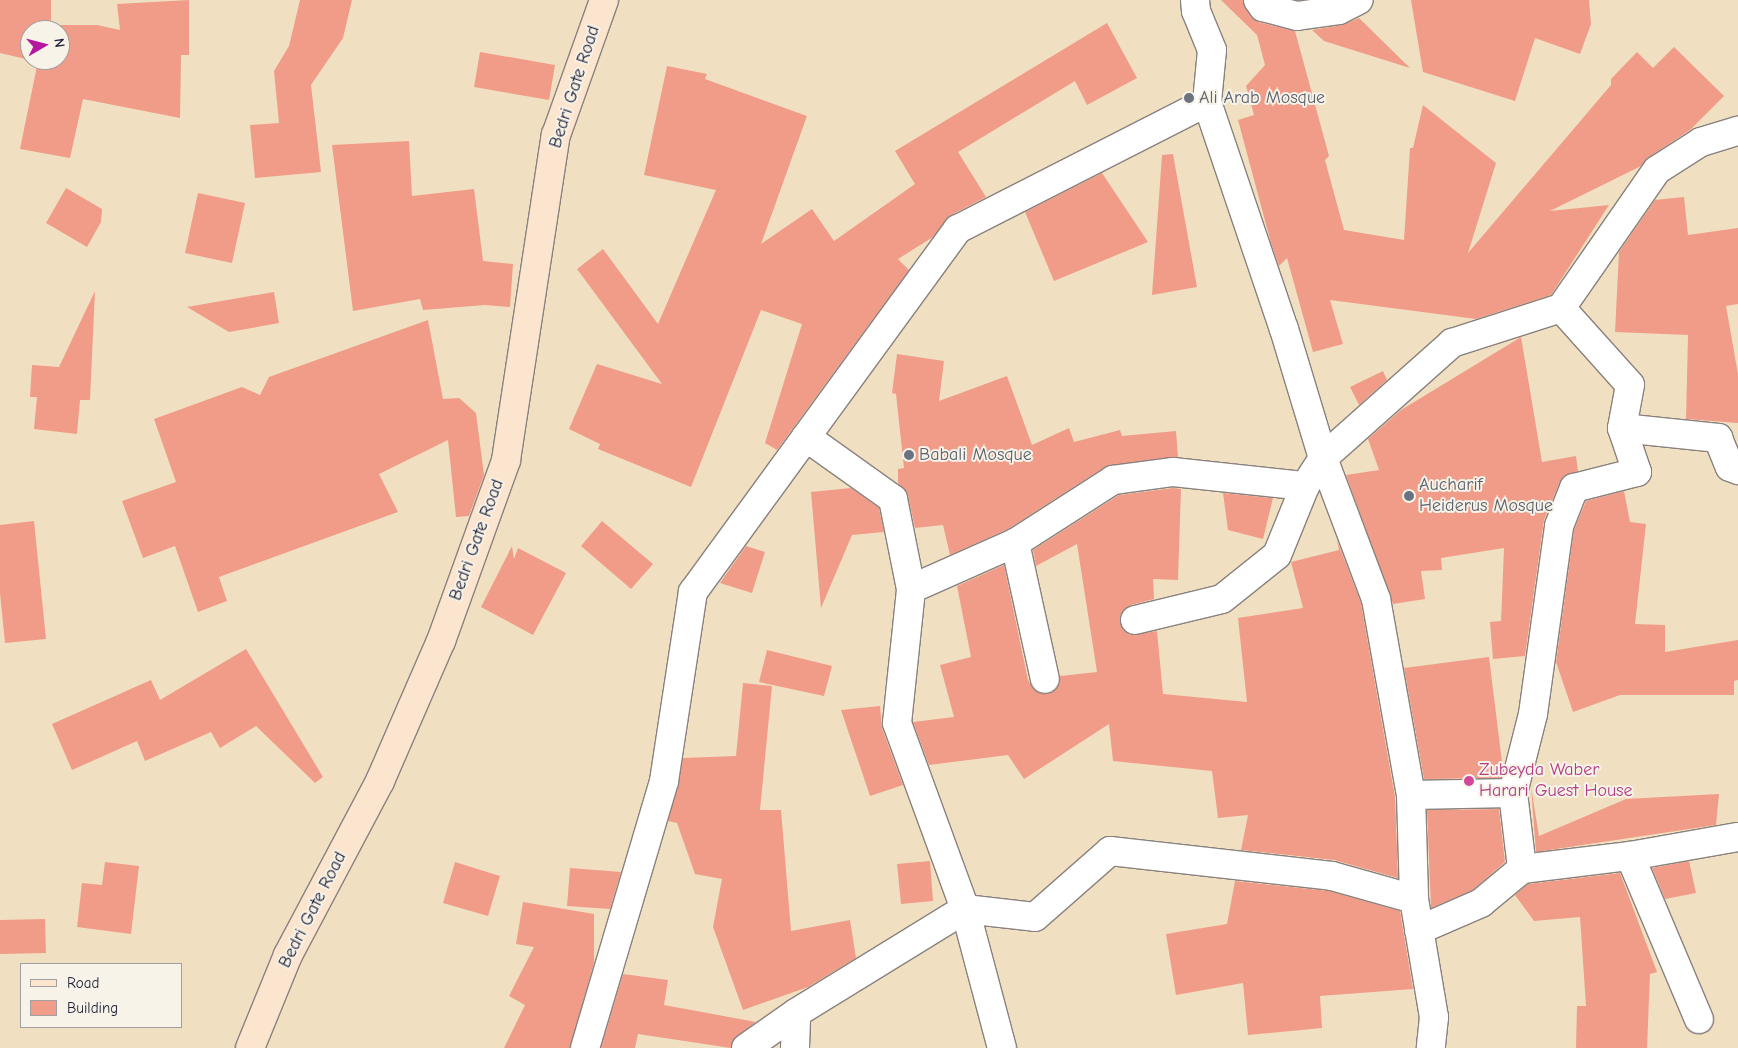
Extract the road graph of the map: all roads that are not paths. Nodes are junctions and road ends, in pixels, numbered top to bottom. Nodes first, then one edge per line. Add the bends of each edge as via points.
1 (604, 0) edge
2 (1195, 0) edge
3 (1258, 0) edge
4 (1359, 0) edge
5 (1207, 102) junction
6 (1738, 131) edge
7 (1561, 308) junction
8 (1622, 428) junction
9 (806, 437) junction
10 (1323, 458) junction
11 (1738, 470) edge
12 (1305, 486) junction
13 (1015, 542) junction
14 (911, 589) junction
15 (1135, 620) dead end
16 (1045, 679) dead end
17 (1513, 793) junction
18 (1411, 794) junction
19 (1738, 837) edge
20 (1630, 856) junction
21 (1522, 869) junction
22 (1414, 899) junction
23 (965, 909) junction
24 (1419, 930) junction
25 (796, 1013) junction
26 (1699, 1019) dead end
27 (250, 1048) edge
28 (585, 1048) edge
29 (746, 1048) edge
30 (795, 1048) edge
31 (1002, 1048) edge
32 (1431, 1048) edge

1 - 27 street, Bedri Gate Road via 556,135 506,460 441,641 380,781 288,955
2 - 5 street via 1196,11 1212,50
3 - 4 street via 1263,7 1297,16 1339,10
5 - 9 street via 958,229
5 - 10 street via 1284,328
6 - 7 street via 1701,142 1657,170
7 - 8 street via 1630,385
7 - 10 street via 1452,343
8 - 11 street via 1718,438 1730,467
8 - 17 street via 1637,472 1574,488 1559,526 1533,714
9 - 14 street via 893,499
9 - 28 street via 693,592 664,781
10 - 12 street
10 - 18 street via 1376,599
12 - 13 street via 1173,472 1113,480
12 - 15 street via 1277,555 1222,599
13 - 14 street
13 - 16 street
14 - 23 street via 897,723
17 - 18 street
17 - 21 street
18 - 22 street
19 - 20 street
20 - 21 street
20 - 26 street
21 - 24 street via 1481,903
22 - 23 street via 1332,876 1110,851 1035,917
22 - 24 street
23 - 25 street
23 - 31 street
24 - 32 street via 1434,1017
25 - 29 street
25 - 30 street

